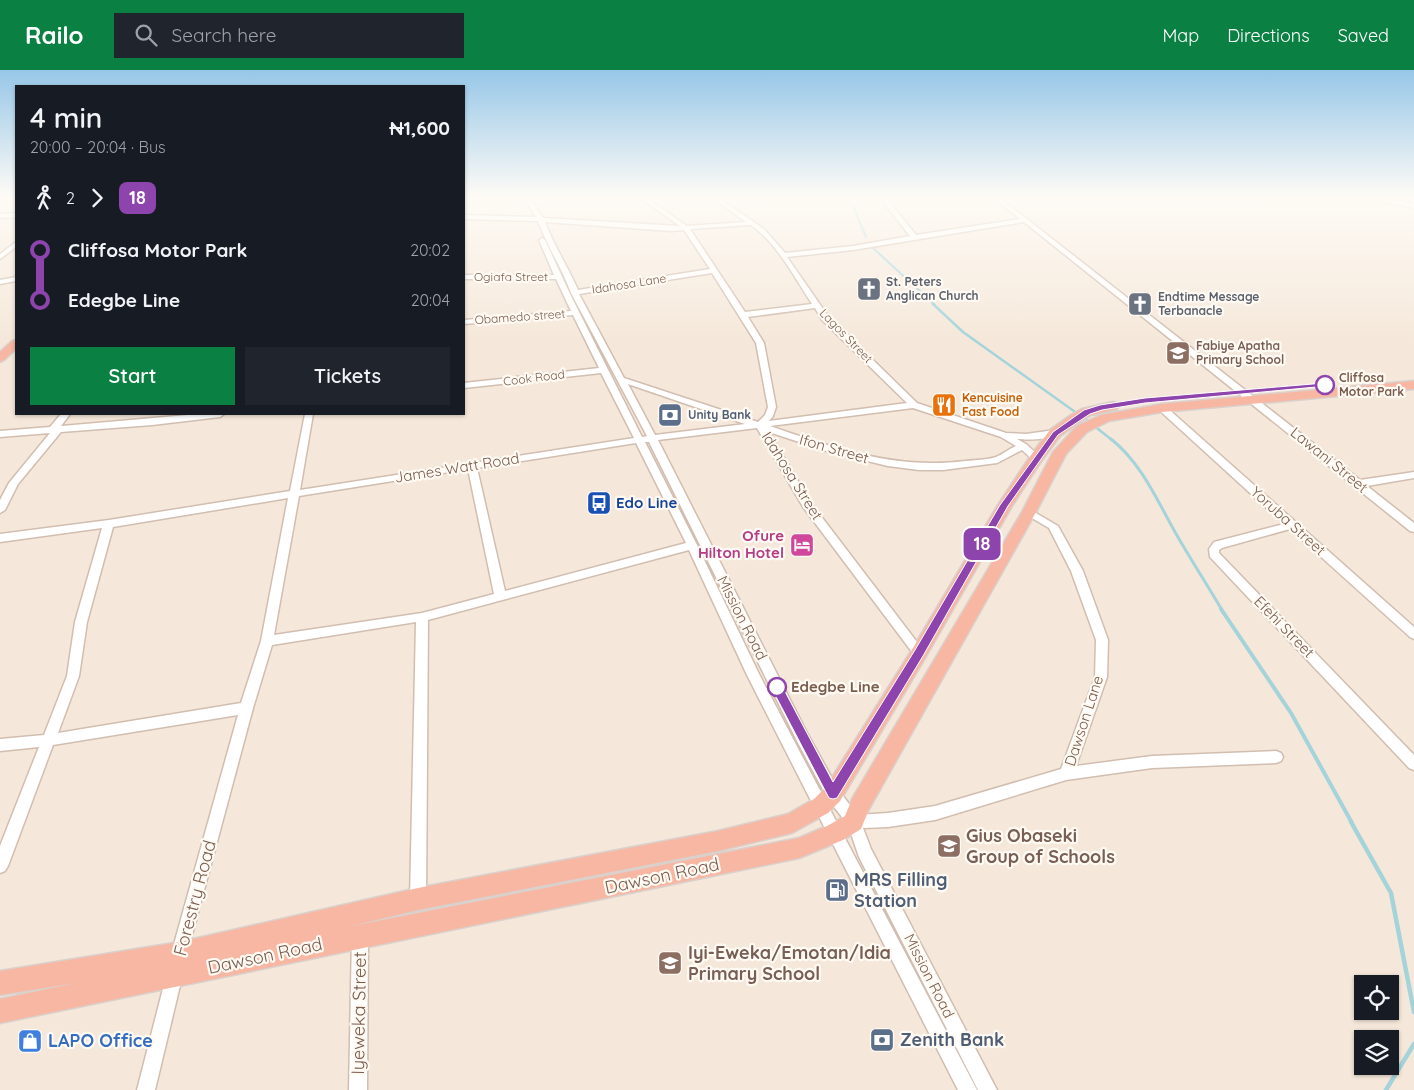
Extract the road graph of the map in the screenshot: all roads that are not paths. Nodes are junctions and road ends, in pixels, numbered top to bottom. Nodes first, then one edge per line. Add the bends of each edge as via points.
1 (14, 246) edge
2 (546, 246) edge
3 (552, 246) edge
4 (697, 246) edge
5 (776, 246) edge
6 (866, 246) edge
7 (1058, 246) edge
8 (784, 255) junction
9 (0, 257) edge
10 (714, 271) junction
11 (465, 277) edge
12 (558, 277) junction
13 (15, 279) edge
14 (0, 282) edge
15 (575, 293) junction
16 (817, 306) junction
17 (576, 313) junction
18 (742, 315) junction
19 (465, 322) edge
20 (15, 335) edge
21 (15, 344) edge
22 (0, 349) edge
23 (0, 358) edge
24 (604, 370) junction
25 (1414, 377) edge
26 (620, 379) junction
27 (1414, 385) edge
28 (465, 386) edge
29 (1248, 395) junction
30 (914, 405) junction
31 (1162, 408) junction
32 (65, 415) edge
33 (204, 415) edge
34 (309, 415) edge
35 (1086, 420) junction
36 (760, 425) junction
37 (56, 428) junction
38 (1056, 433) junction
39 (0, 434) edge
40 (1004, 434) junction
41 (652, 438) junction
42 (640, 440) junction
43 (1023, 446) junction
44 (1036, 458) junction
45 (472, 466) junction
46 (1414, 476) edge
47 (1358, 484) junction
48 (293, 494) junction
49 (0, 510) edge
50 (1029, 512) junction
51 (109, 524) junction
52 (1292, 525) junction
53 (1414, 528) edge
54 (0, 538) edge
55 (692, 545) junction
56 (500, 595) junction
57 (422, 617) junction
58 (1414, 634) edge
59 (267, 641) junction
60 (919, 653) junction
61 (246, 708) junction
62 (49, 740) junction
63 (0, 745) edge
64 (1276, 757) dead end
65 (1414, 764) edge
66 (1066, 774) junction
67 (827, 800) junction
68 (854, 822) junction
69 (835, 833) junction
70 (0, 866) edge
71 (418, 900) junction
72 (360, 936) junction
73 (180, 954) junction
74 (174, 976) junction
75 (0, 983) edge
76 (0, 1011) edge
77 (146, 1090) edge
78 (358, 1090) edge
79 (968, 1090) edge
80 (988, 1090) edge

1 - 9 street
2 - 12 street, Mission Road
3 - 15 street, Mission Road
4 - 10 street, Idahosa Street
5 - 8 street, Lagos Street
6 - 8 street
7 - 29 street, Lawani Street
8 - 16 street, Lagos Street
10 - 15 street, Idahosa Lane
10 - 18 street, Idahosa Street
11 - 12 street, Ogiafa Street
12 - 17 street, Mission Road
13 - 14 street
15 - 26 street, Mission Road
16 - 18 street
16 - 30 street, Lagos Street via 825,318
17 - 19 street, Obamedo street
17 - 24 street, Mission Road
18 - 36 street, Idahosa Street via 760,343 772,407
20 - 22 highway
21 - 23 highway
24 - 28 street, Cook Road
24 - 42 street, Mission Road
25 - 29 highway
26 - 36 street, Ifon Street
26 - 41 street, Mission Road
27 - 29 highway
29 - 31 highway
29 - 35 highway via 1145,400 1100,408
29 - 47 street, Lawani Street
30 - 36 street, James Watt Road
30 - 40 street, Lagos Street
31 - 35 highway
31 - 52 street, Yoruba Street
32 - 37 street
33 - 37 street
34 - 48 street, Forestry Road
35 - 38 highway, Dawson Road
35 - 50 highway via 1060,452
36 - 41 street, James Watt Road
36 - 43 street, Ifon Street via 829,449 919,468 997,460
36 - 60 street, Idahosa Street via 808,505
37 - 39 street
37 - 49 street via 14,484
38 - 40 street via 1026,437
38 - 44 highway, Dawson Road
40 - 43 street
41 - 42 street, James Watt Road
41 - 67 street, Mission Road via 741,616
42 - 45 street, James Watt Road
42 - 55 street, Mission Road
43 - 44 street
44 - 60 highway, Dawson Road
45 - 48 street, James Watt Road
45 - 56 street
46 - 47 street
47 - 53 street, Lawani Street
48 - 51 street, James Watt Road
48 - 59 street, Forestry Road
50 - 66 street, Dawson Lane via 1053,526 1077,571 1102,640 1101,678
50 - 68 highway via 858,806
51 - 54 street, James Watt Road
51 - 62 street via 82,622 73,676
52 - 58 street, Yoruba Street
52 - 65 street, Efehi Street via 1218,545 1214,554
55 - 56 street
55 - 67 street, Mission Road via 753,675
56 - 57 street
57 - 59 street
57 - 71 street
59 - 61 street, Forestry Road
60 - 67 highway, Dawson Road
61 - 62 street
61 - 73 street, Forestry Road
62 - 63 street
62 - 70 street
64 - 66 street, Dawson Lane via 1152,762
66 - 68 street, Dawson Lane via 936,813
67 - 68 street, Mission Road
67 - 69 street, Mission Road
67 - 71 highway, Dawson Road via 792,823 718,841
68 - 69 highway, Dawson Road
68 - 80 street, Mission Road via 864,852
69 - 72 highway, Dawson Road via 798,848
69 - 79 street, Mission Road
71 - 73 highway, Dawson Road
72 - 74 highway, Dawson Road
72 - 78 street, Iyeweka Street
73 - 74 street, Forestry Road
73 - 75 highway, Dawson Road
74 - 76 highway, Dawson Road
74 - 77 street, Forestry Road

